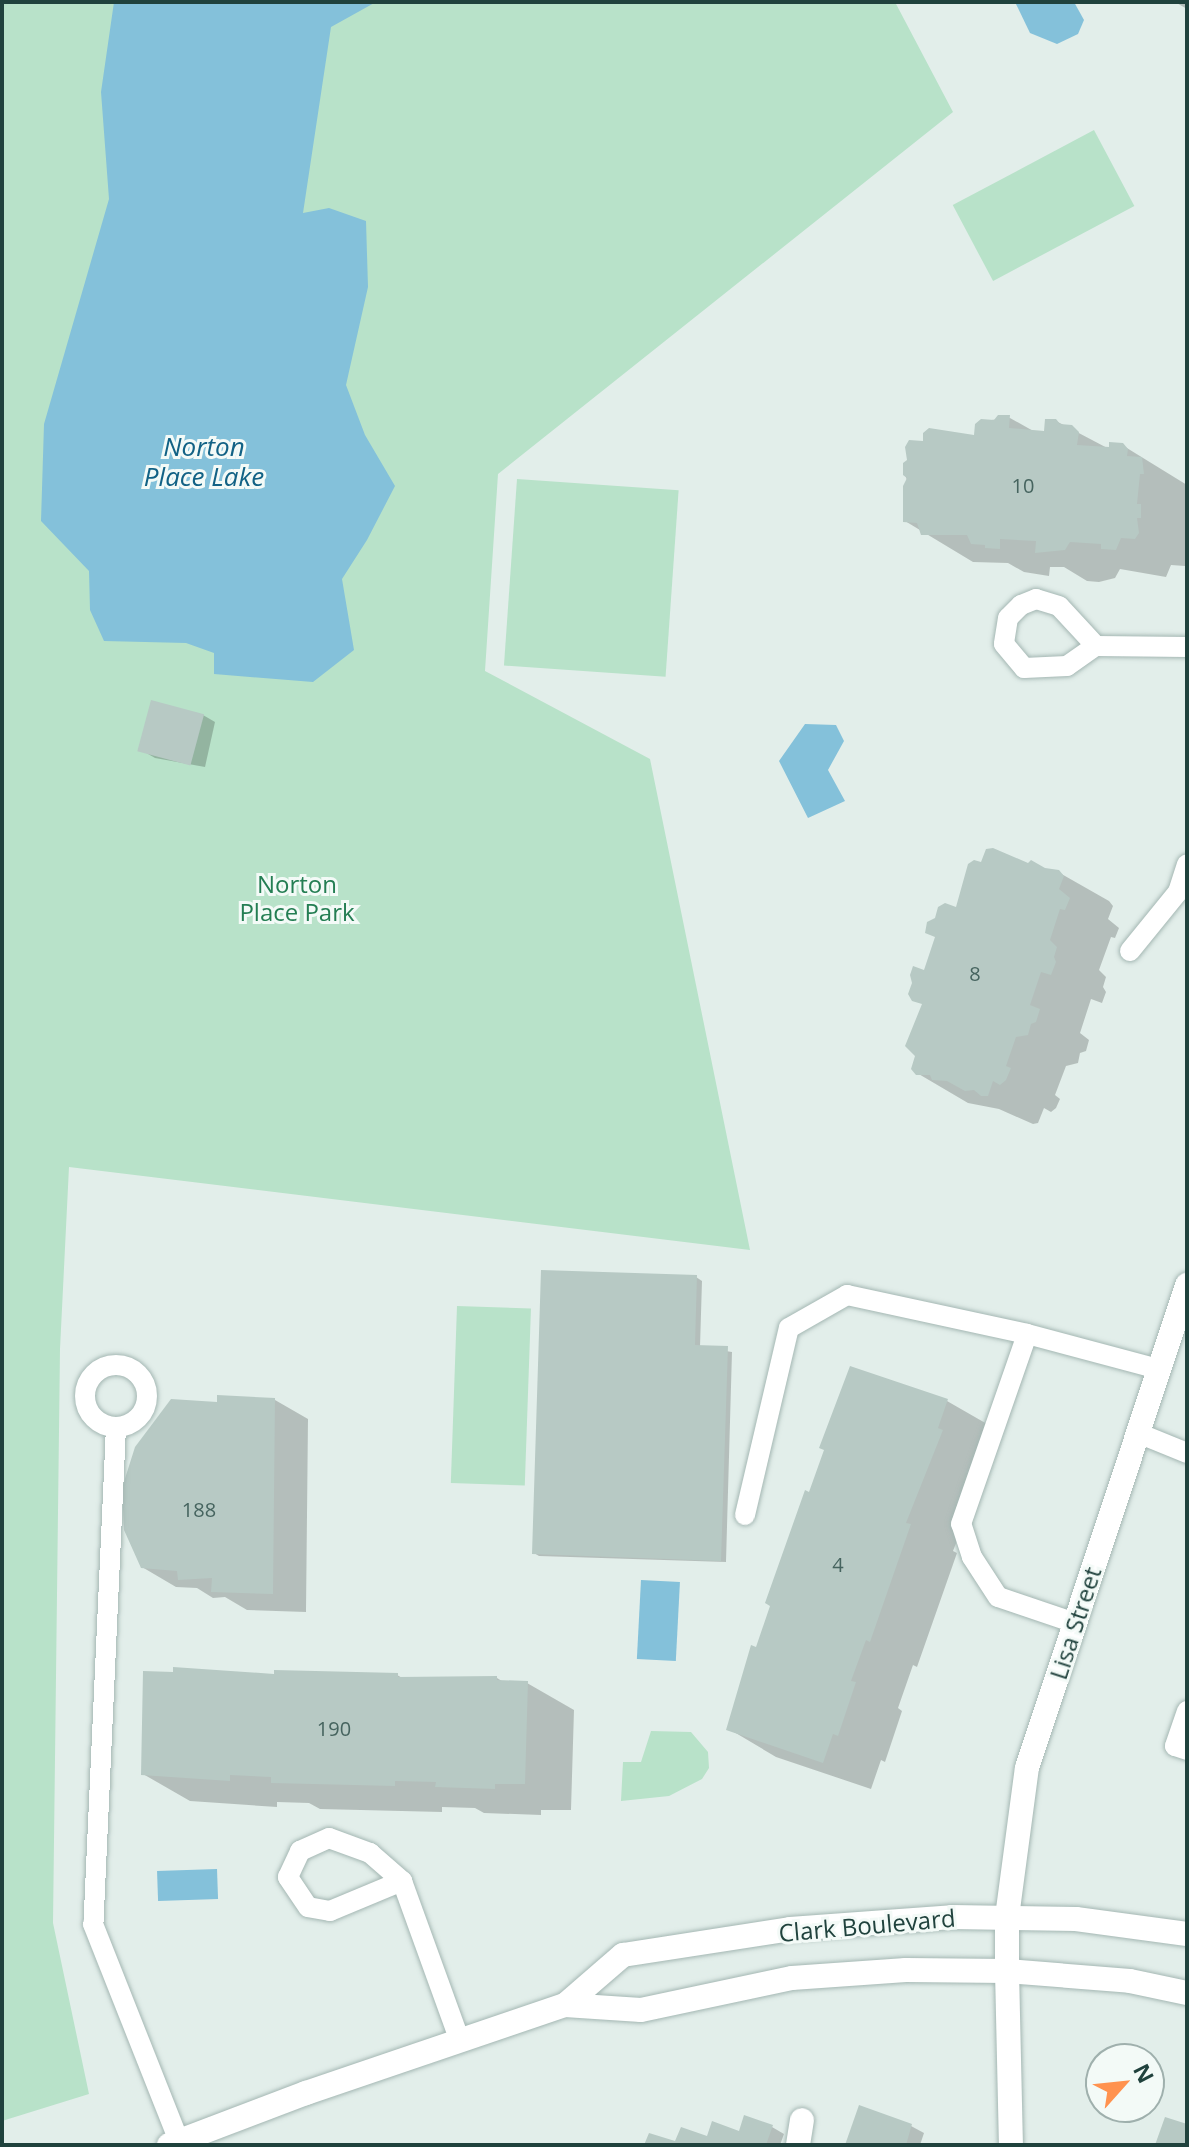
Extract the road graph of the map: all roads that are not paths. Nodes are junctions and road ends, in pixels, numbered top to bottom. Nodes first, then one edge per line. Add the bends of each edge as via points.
1 (1096, 646) dead end
2 (1187, 647) edge
3 (1187, 864) edge
4 (1130, 951) dead end
5 (1187, 1285) edge
6 (1183, 1311) edge
7 (1027, 1334) junction
8 (1159, 1369) junction
9 (116, 1427) dead end
10 (1138, 1433) junction
11 (1187, 1453) edge
12 (745, 1515) dead end
13 (1075, 1623) junction
14 (1187, 1711) edge
15 (1187, 1750) edge
16 (402, 1881) junction
17 (1007, 1917) junction
18 (1187, 1934) edge
19 (1007, 1971) junction
20 (1187, 1993) edge
21 (565, 2005) junction
22 (460, 2041) junction
23 (802, 2120) dead end
24 (174, 2143) edge
25 (798, 2145) edge
26 (1011, 2145) edge

1 - 2 lane
3 - 4 lane via 1178,892
5 - 6 street, Lisa Street
6 - 8 street, Lisa Street
7 - 8 lane
7 - 12 lane via 847,1295 789,1328
7 - 13 lane via 961,1524 972,1557 998,1597
8 - 10 street, Lisa Street
9 - 24 lane via 93,1924
10 - 11 lane
10 - 13 street, Lisa Street
13 - 17 street, Lisa Street via 1027,1768
14 - 15 lane via 1175,1746
16 - 16 lane via 370,1853 329,1838 300,1851 288,1877 308,1907 330,1911
16 - 22 lane
17 - 18 street, Clark Boulevard via 1076,1919
17 - 19 street, Lisa Street
17 - 21 street, Clark Boulevard via 790,1929 623,1955
19 - 20 street, Clark Boulevard via 1130,1981
19 - 21 street, Clark Boulevard via 906,1970 792,1978 641,2010
19 - 26 street, Lisa Street
21 - 22 street, Clark Boulevard
22 - 24 street, Clark Boulevard
23 - 25 street

